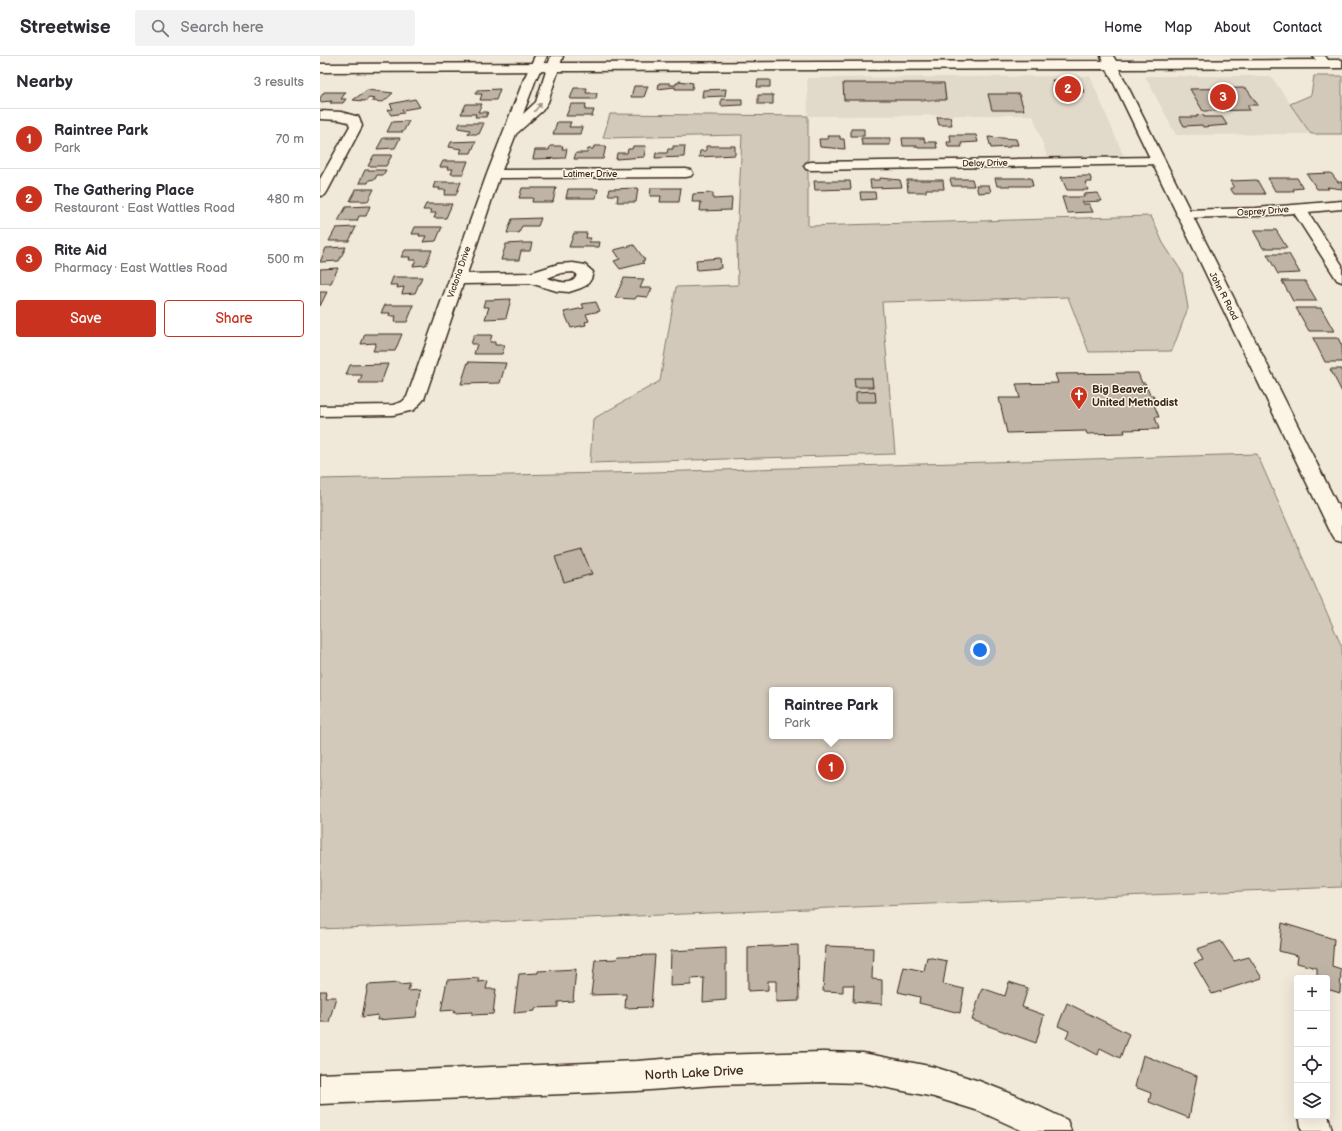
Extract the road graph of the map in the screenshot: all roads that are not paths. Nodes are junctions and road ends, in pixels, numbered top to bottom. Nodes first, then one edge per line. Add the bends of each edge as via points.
1 (1322, 60) edge
2 (539, 61) edge
3 (556, 61) edge
4 (1109, 61) edge
5 (1342, 64) edge
6 (320, 68) edge
7 (320, 115) edge
8 (509, 133) junction
9 (1158, 161) junction
10 (811, 166) dead end
11 (686, 173) dead end
12 (494, 174) junction
13 (320, 192) edge
14 (1342, 205) edge
15 (1298, 208) junction
16 (1183, 214) junction
17 (1342, 277) edge
18 (531, 278) dead end
19 (457, 279) junction
20 (320, 411) edge
21 (1342, 535) edge
22 (320, 1089) edge
23 (1315, 1119) edge
24 (1056, 1131) edge
25 (1317, 1131) edge

1 - 4 main road
1 - 5 main road
2 - 3 main road
2 - 6 main road
2 - 8 street, Victoria Drive
3 - 4 main road
8 -> 3 street, Victoria Drive via 542,102
4 - 9 main road, John R Road
7 - 13 street via 341,116 354,120 356,126
8 - 12 street, Victoria Drive
9 - 10 street, Deloy Drive
9 - 16 main road, John R Road
11 - 12 street, Latimer Drive
12 - 19 street, Victoria Drive
14 - 15 street, Osprey Drive
15 - 16 street, Osprey Drive
15 - 17 street
16 - 21 main road, John R Road
18 - 19 street
19 - 20 street, Victoria Drive via 412,403 404,408
22 - 24 street, North Lake Drive via 392,1088 715,1070 863,1068 934,1082 979,1096 1006,1106
23 - 25 street

